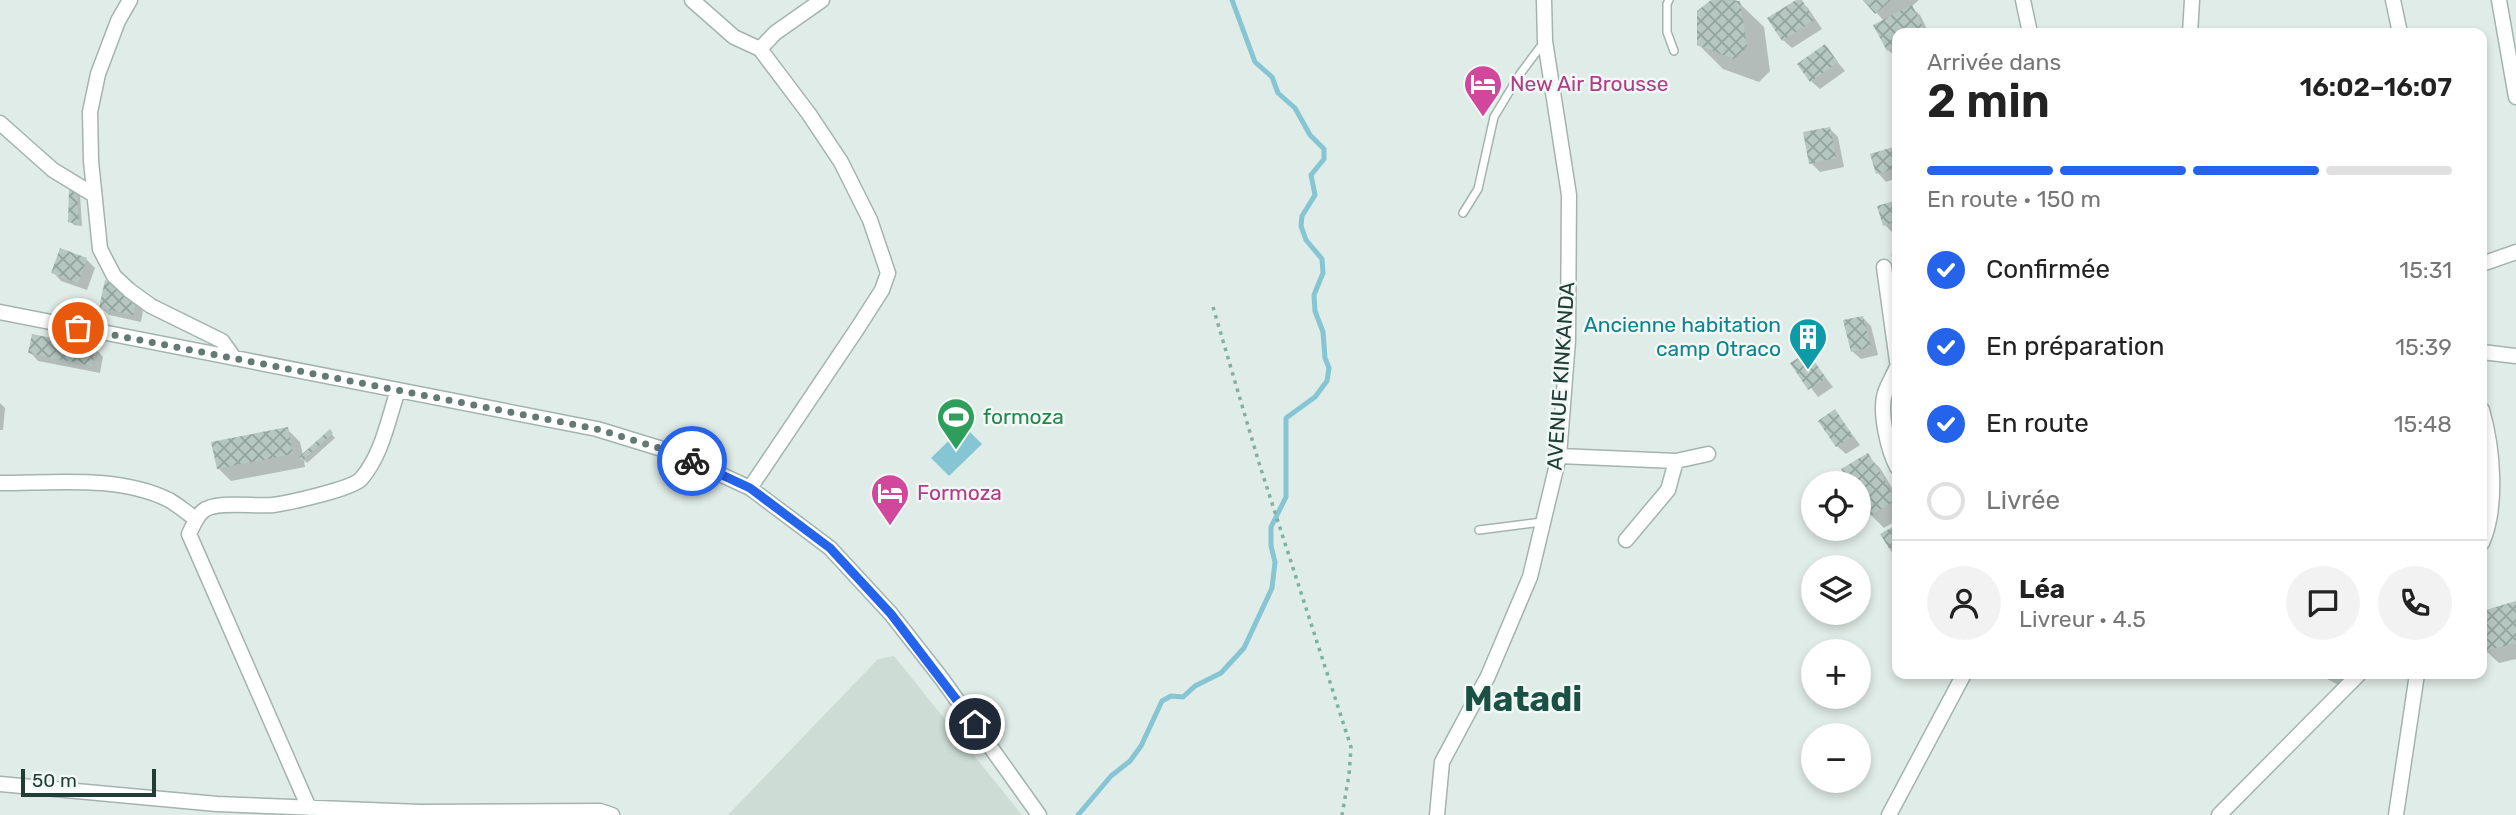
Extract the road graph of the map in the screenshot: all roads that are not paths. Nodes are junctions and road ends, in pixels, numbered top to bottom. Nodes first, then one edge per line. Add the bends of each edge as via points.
1 (130, 0) edge
2 (692, 0) edge
3 (822, 0) edge
4 (1544, 0) edge
5 (1669, 0) edge
6 (2023, 0) edge
7 (2192, 0) edge
8 (2393, 0) edge
9 (2499, 0) edge
10 (2029, 28) edge
11 (2190, 28) edge
12 (2399, 28) edge
13 (1545, 41) junction
14 (760, 49) junction
15 (1674, 51) dead end
16 (2516, 97) edge
17 (0, 123) edge
18 (94, 195) junction
19 (1462, 213) dead end
20 (2516, 252) edge
21 (2487, 262) edge
22 (1884, 267) dead end
23 (0, 312) edge
24 (1892, 325) edge
25 (2487, 353) edge
26 (2516, 356) edge
27 (234, 358) junction
28 (1892, 378) edge
29 (398, 390) junction
30 (2487, 429) edge
31 (1708, 454) dead end
32 (1559, 456) junction
33 (1892, 456) edge
34 (1676, 461) junction
35 (0, 483) edge
36 (750, 488) junction
37 (196, 519) junction
38 (1543, 522) junction
39 (1479, 530) dead end
40 (2487, 532) edge
41 (1626, 540) dead end
42 (1961, 679) edge
43 (2354, 679) edge
44 (2416, 679) edge
45 (0, 784) edge
46 (309, 808) junction
47 (612, 815) edge
48 (1040, 815) edge
49 (1437, 815) edge
50 (1889, 815) edge
51 (2219, 815) edge
52 (2396, 815) edge

1 - 18 street via 98,74 90,113
2 - 14 street via 734,37
3 - 14 street
4 - 13 street, AVENUE KINKANDA
5 - 15 lane via 1667,32
6 - 10 street
7 - 11 street
8 - 12 street
9 - 16 street
13 - 19 lane via 1494,117 1478,189
13 - 32 street, AVENUE KINKANDA via 1569,195 1568,340
14 - 36 street via 841,162 870,220 888,273 882,290
17 - 18 street via 53,170
18 - 27 street via 100,249 114,276 151,306 222,341
20 - 21 street
22 - 24 street
23 - 27 street
25 - 26 street
27 - 29 street
28 - 33 street via 1884,396
29 - 36 street via 597,429 672,452
29 - 37 street via 376,457 359,482 273,505 205,509
30 - 40 street via 2491,495
31 - 34 street
32 - 34 street
32 - 38 street, AVENUE KINKANDA
34 - 41 street via 1668,490
35 - 37 street via 139,489 169,500
36 - 48 street via 830,548 891,614
37 - 46 street via 189,534
38 - 39 lane
38 - 49 street, AVENUE KINKANDA via 1530,577 1488,676 1442,762
42 - 50 street
43 - 51 street
44 - 52 street
45 - 46 street
46 - 47 street via 420,813 600,811

